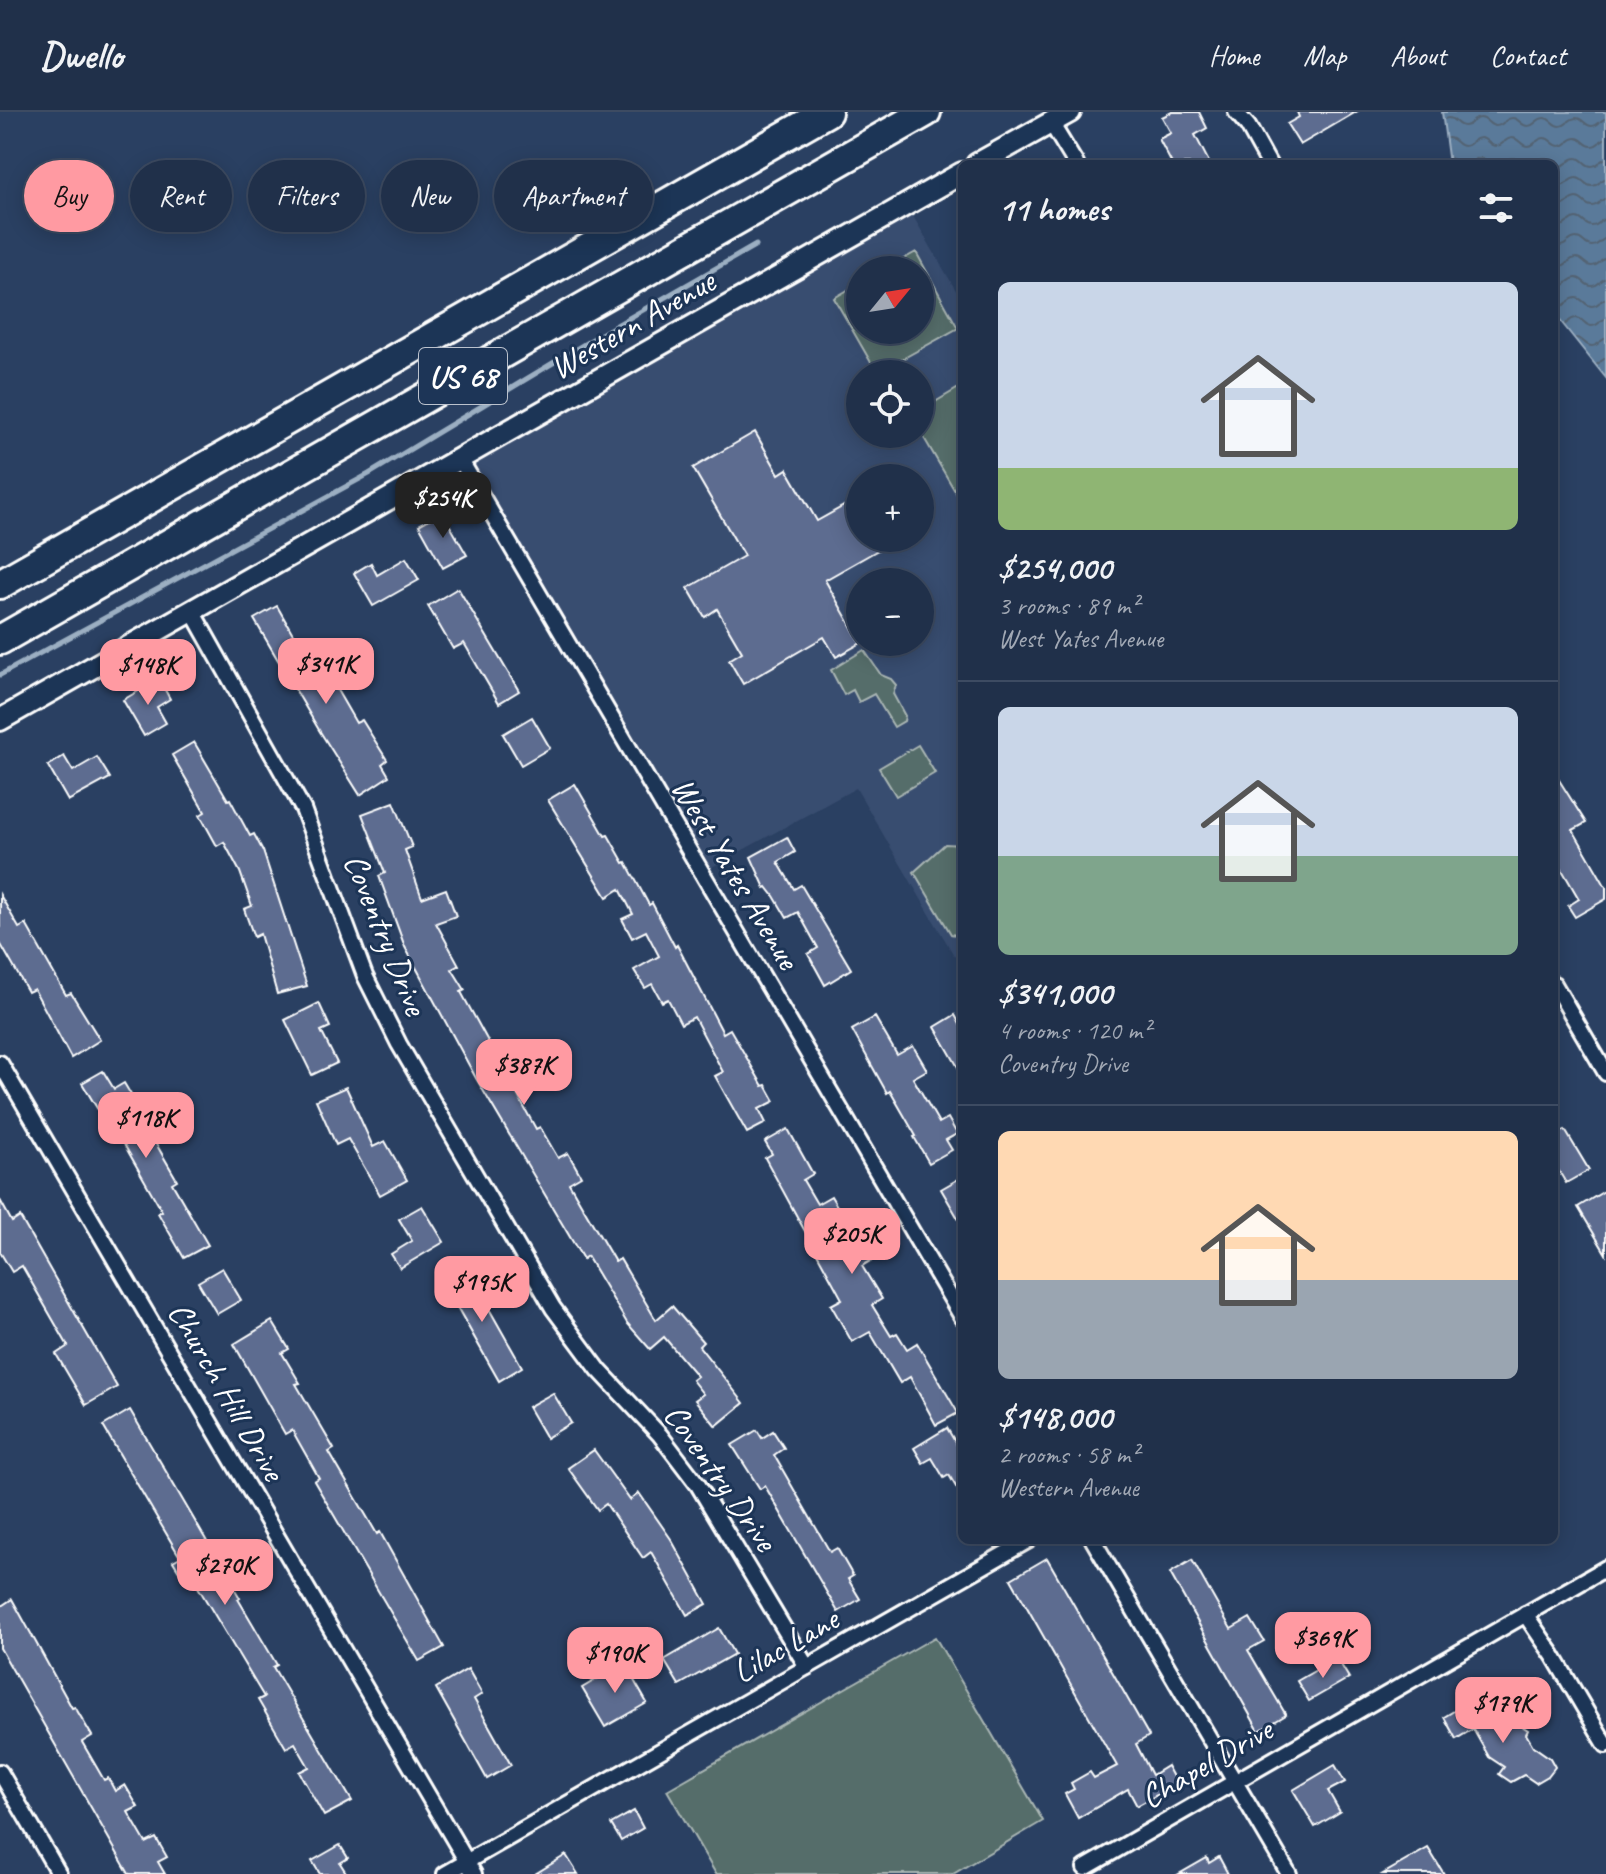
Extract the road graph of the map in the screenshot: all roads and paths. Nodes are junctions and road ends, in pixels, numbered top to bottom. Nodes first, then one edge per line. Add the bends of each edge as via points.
1 (827, 112) edge
2 (926, 112) edge
3 (1070, 112) edge
4 (1236, 112) edge
5 (1051, 123) junction
6 (984, 160) edge
7 (1074, 160) edge
8 (1267, 160) edge
9 (958, 175) edge
10 (460, 459) junction
11 (0, 584) edge
12 (192, 611) junction
13 (0, 640) edge
14 (0, 720) edge
15 (1558, 991) edge
16 (0, 1063) edge
17 (1606, 1073) edge
18 (958, 1310) edge
19 (1022, 1544) edge
20 (1095, 1544) edge
21 (1606, 1568) edge
22 (1525, 1614) junction
23 (807, 1667) junction
24 (1606, 1745) edge
25 (0, 1772) edge
26 (1235, 1781) junction
27 (470, 1868) edge
28 (1085, 1868) dead end
29 (59, 1874) edge
30 (445, 1874) edge
31 (1289, 1874) edge

1 - 11 highway, US 68
2 - 13 highway, US 68
3 - 5 street
4 - 8 street
5 - 6 street
5 - 7 street
9 - 10 street, Western Avenue
10 - 12 street, Western Avenue
10 - 18 street, West Yates Avenue
12 - 14 street, Western Avenue
12 - 23 street, Coventry Drive via 303,809 365,976 407,1058 553,1308 698,1485
15 - 17 street
16 - 27 street, Church Hill Drive
19 - 23 street, Lilac Lane
20 - 26 street
21 - 22 street, Chapel Drive
22 - 24 street
22 - 26 street, Chapel Drive
23 - 27 street, Lilac Lane
25 - 29 street
26 - 28 street, Chapel Drive
26 - 31 street
27 - 30 street, Lilac Lane

